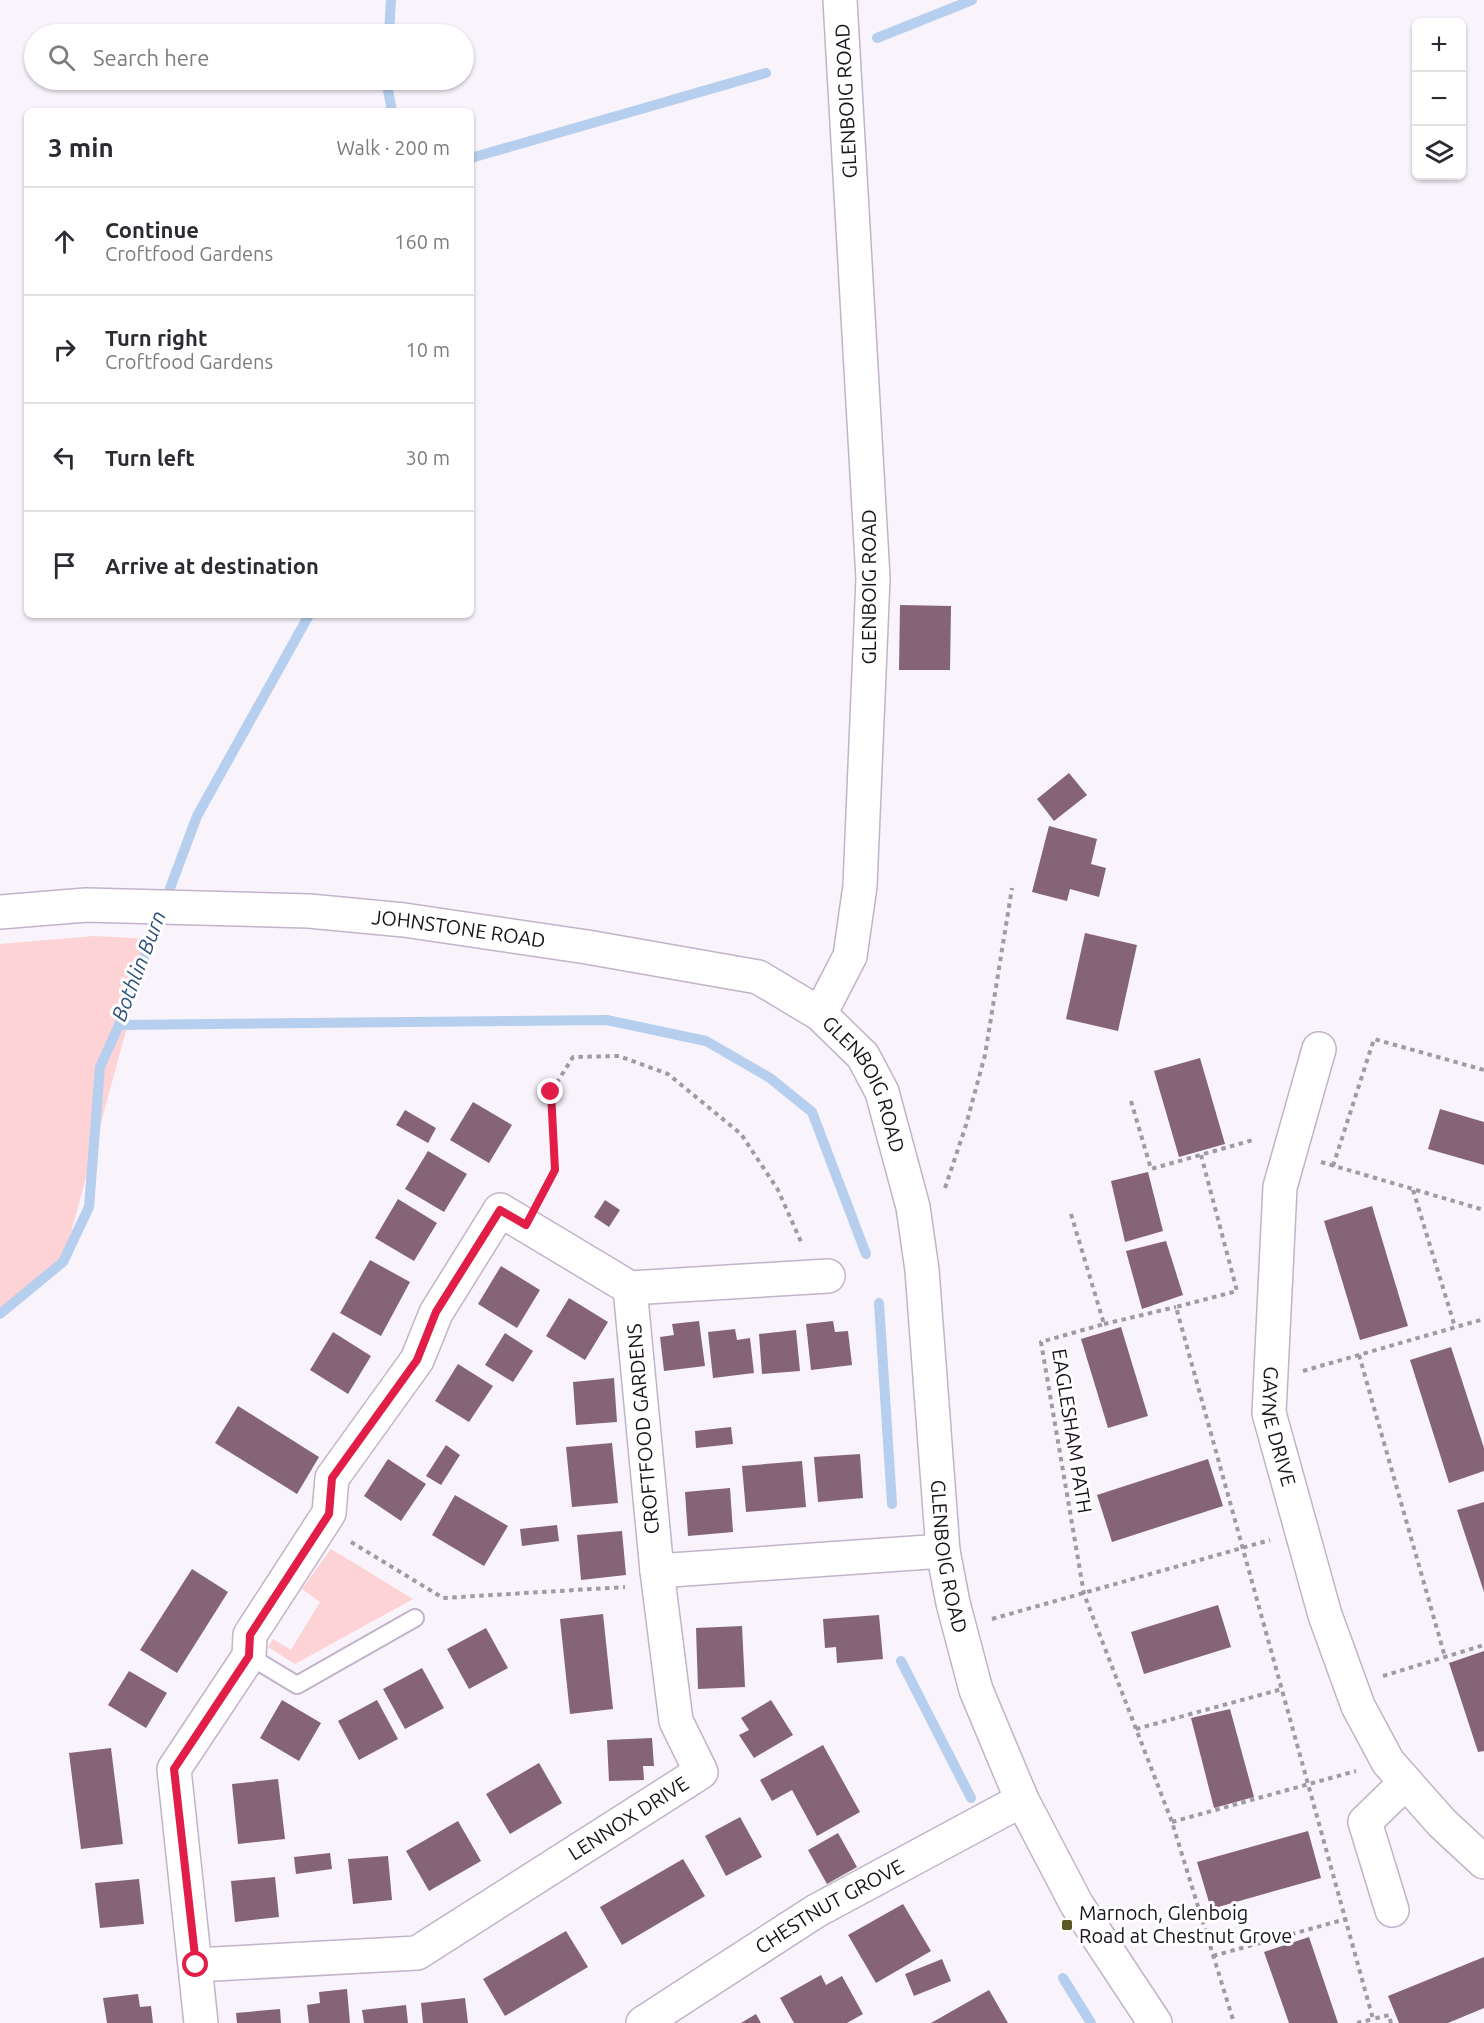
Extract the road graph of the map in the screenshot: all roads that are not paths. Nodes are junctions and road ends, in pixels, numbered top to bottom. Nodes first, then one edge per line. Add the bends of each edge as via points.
1 (840, 0) edge
2 (0, 912) edge
3 (820, 1014) junction
4 (1319, 1049) dead end
5 (817, 1277) road end
6 (630, 1288) junction
7 (942, 1551) junction
8 (657, 1578) junction
9 (415, 1618) dead end
10 (249, 1656) junction
11 (1397, 1772) junction
12 (1022, 1800) junction
13 (1484, 1862) edge
14 (1392, 1910) dead end
15 (196, 1965) junction
16 (201, 2023) edge
17 (643, 2023) edge
18 (1155, 2023) edge

1 - 3 street, GLENBOIG ROAD via 873,578 860,886 850,956
2 - 3 street, JOHNSTONE ROAD via 86,906 309,911 368,917 598,948 758,976
3 - 7 street, GLENBOIG ROAD via 863,1056 882,1092 913,1207 922,1270
4 - 11 street, GAYNE DRIVE via 1280,1187 1269,1413 1325,1615 1358,1706
5 - 6 street
6 - 8 street, CROFTFOOD GARDENS
6 - 10 street via 500,1210 436,1312 417,1360 332,1478 329,1514 250,1635
7 - 8 street
7 - 12 street, GLENBOIG ROAD via 976,1690
8 - 15 street, LENNOX DRIVE via 676,1721 701,1772 417,1953
9 - 10 lane via 297,1685
10 - 15 street via 174,1769
11 - 13 street, GAYNE DRIVE via 1442,1823
11 - 14 street via 1365,1821
12 - 17 street, CHESTNUT GROVE via 816,1911
12 - 18 street, GLENBOIG ROAD via 1077,1905
15 - 16 street

